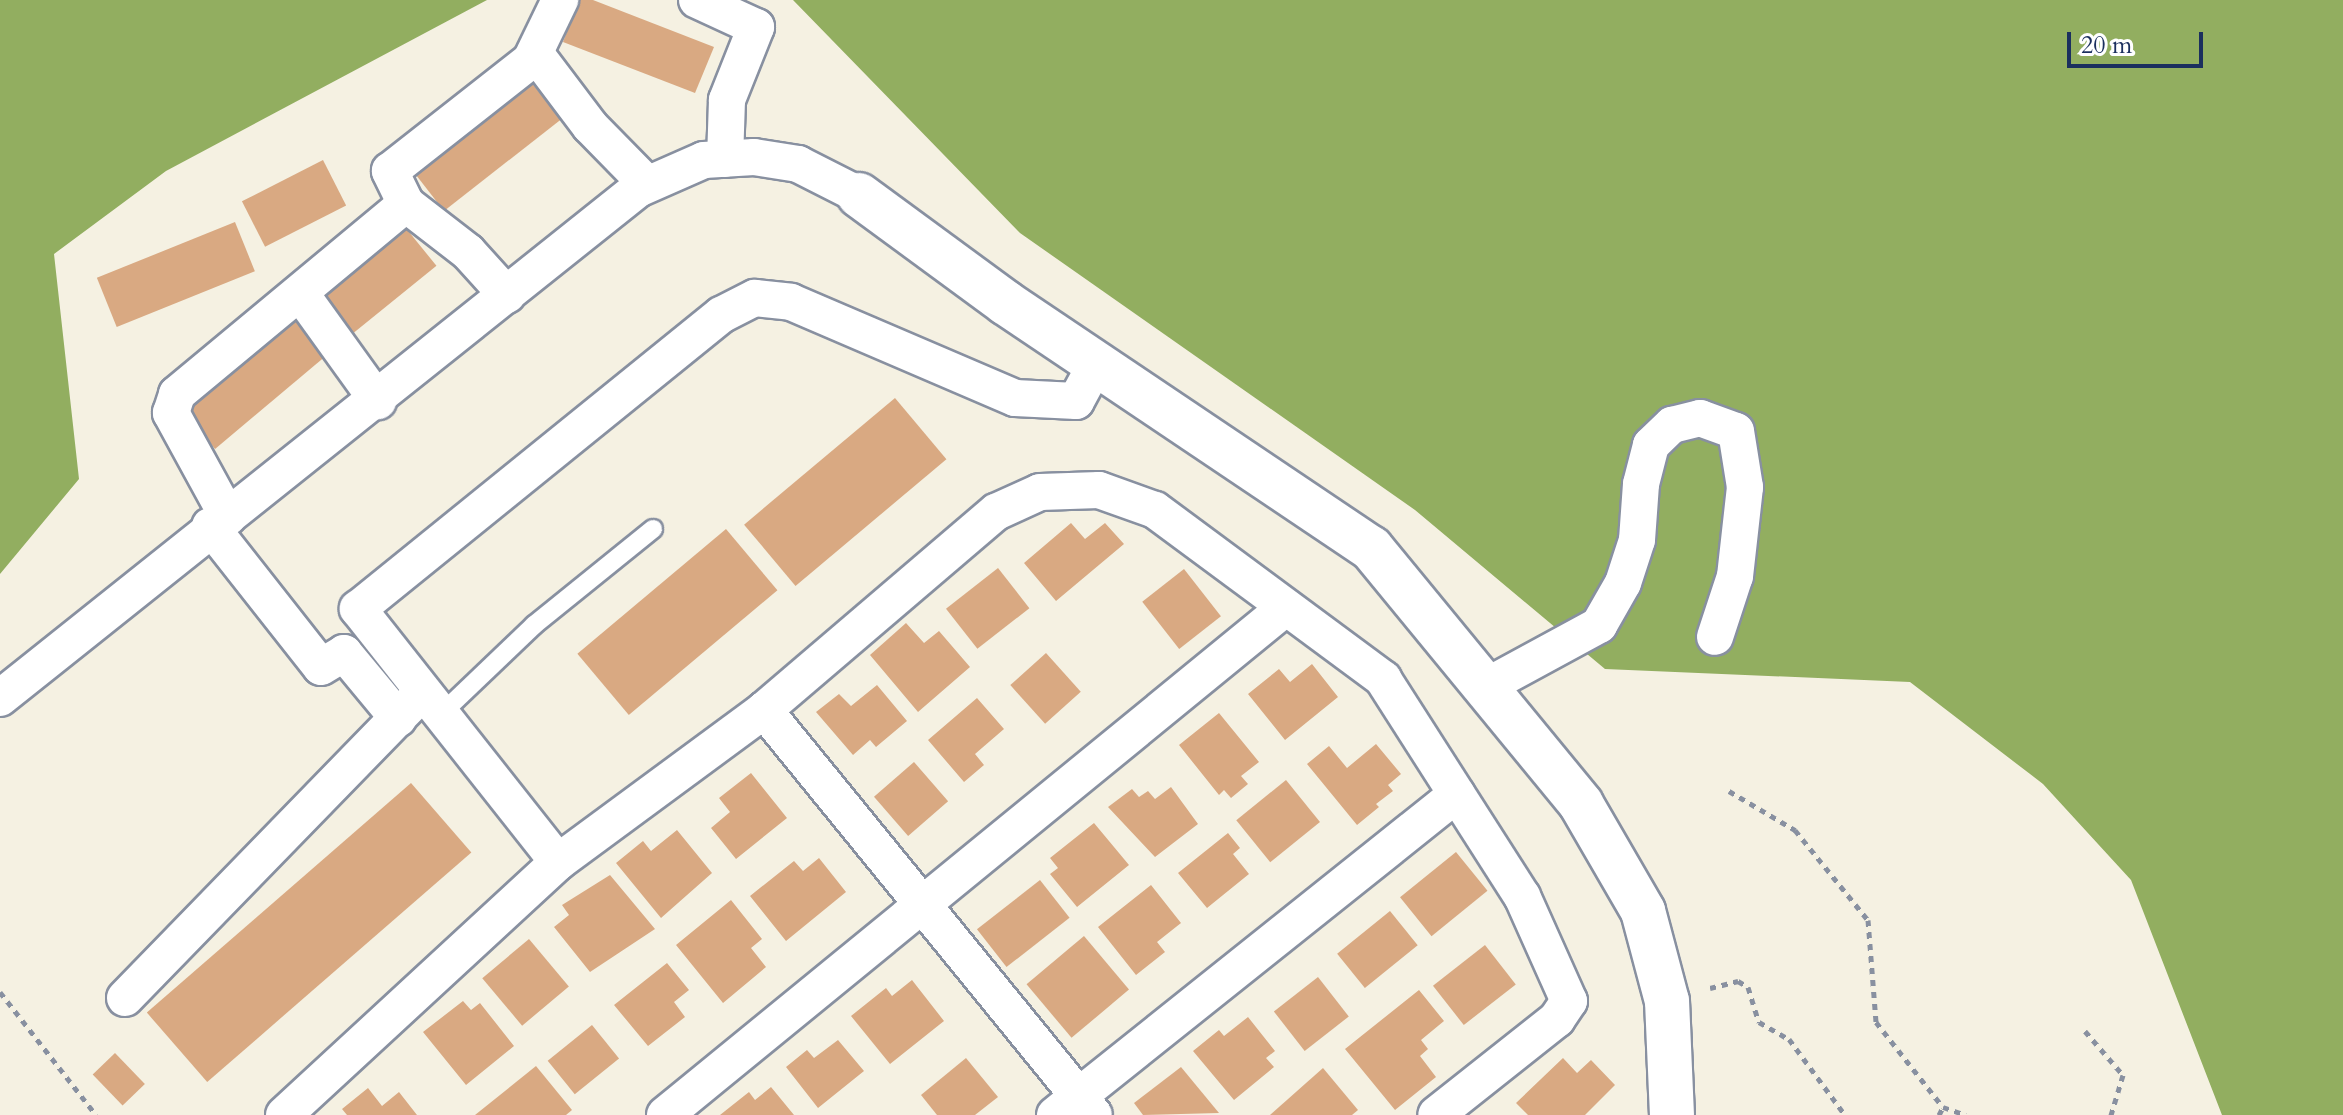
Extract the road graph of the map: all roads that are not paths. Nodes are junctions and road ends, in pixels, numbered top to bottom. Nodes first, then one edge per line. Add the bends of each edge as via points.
1 (560, 0) edge
2 (697, 0) edge
3 (535, 53) junction
4 (725, 159) junction
5 (647, 184) junction
6 (859, 195) joint
7 (406, 204) junction
8 (301, 294) junction
9 (507, 295) junction
10 (1096, 364) junction
11 (378, 401) junction
12 (219, 521) junction
13 (653, 529) dead end
14 (1286, 607) junction
15 (1715, 637) dead end
16 (1485, 687) junction
17 (0, 698) edge
18 (432, 703) junction
19 (764, 710) junction
20 (398, 718) junction
21 (1457, 794) junction
22 (558, 862) junction
23 (924, 908) junction
24 (125, 998) dead end
25 (1076, 1109) edge
26 (284, 1115) edge
27 (665, 1115) edge
28 (1436, 1115) edge
29 (1672, 1115) edge

1 - 3 street
2 - 4 street via 756,27 727,100
3 - 5 street via 590,126
3 - 7 street via 390,171
4 - 5 street via 674,169
4 - 6 street via 798,164
5 - 9 street
6 - 10 street
7 - 8 street
7 - 9 street via 468,252
8 - 11 street
8 - 12 street via 177,394 171,413
9 - 11 street
10 - 16 street via 1371,548
10 - 18 street via 1076,401 1015,398 791,302 755,298 721,315 358,609
11 - 12 street
12 - 17 street
12 - 20 street via 321,667 344,653
13 - 18 lane
14 - 19 street via 1155,510 1130,498 1099,490 1040,492 996,512
14 - 21 street via 1383,679
14 - 23 street
15 - 16 street via 1735,576 1745,487 1736,431 1700,418 1672,425 1651,445 1641,484 1637,540 1623,583 1599,625
16 - 29 street via 1581,804 1643,911 1667,1001
18 - 20 street
18 - 22 street
19 - 22 street
19 - 23 street
20 - 24 street
21 - 25 street
21 - 28 street via 1522,896 1569,1001 1557,1019
22 - 26 street
23 - 25 street
23 - 27 street

